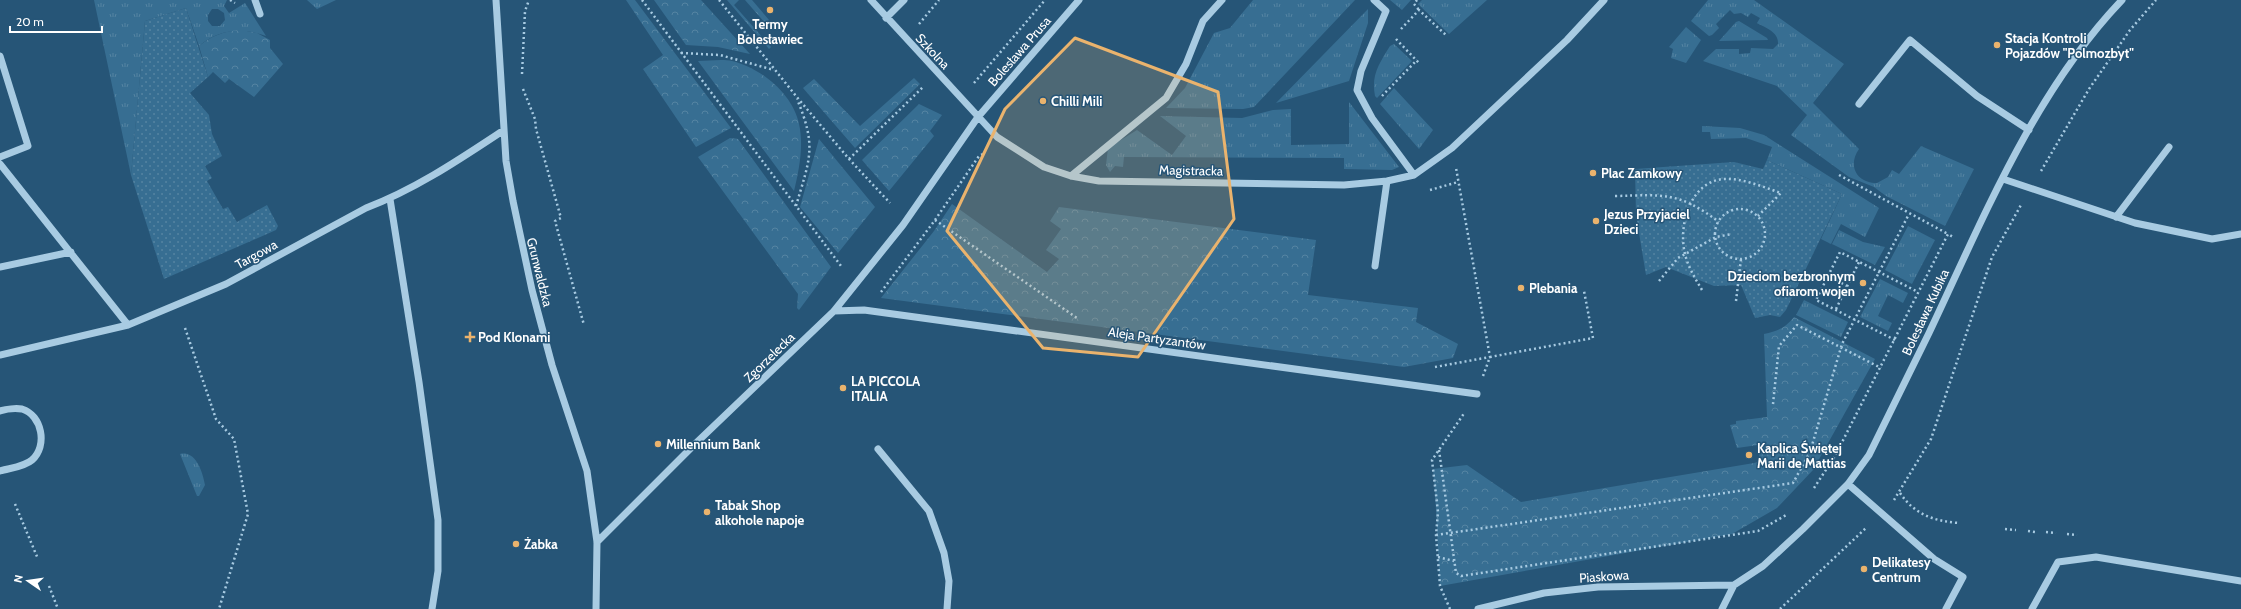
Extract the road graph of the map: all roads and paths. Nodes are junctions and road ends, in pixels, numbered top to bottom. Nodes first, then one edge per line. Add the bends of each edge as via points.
1 (254, 0) edge
2 (496, 0) edge
3 (530, 0) edge
4 (642, 0) edge
5 (719, 0) edge
6 (871, 0) edge
7 (904, 0) edge
8 (939, 0) edge
9 (1045, 0) edge
10 (1079, 0) edge
11 (1222, 0) edge
12 (1374, 0) edge
13 (1417, 0) edge
14 (1604, 0) edge
15 (2122, 0) edge
16 (2156, 0) edge
17 (1419, 10) junction
18 (260, 14) dead end
19 (886, 18) junction
20 (917, 29) dead end
21 (1399, 32) dead end
22 (1447, 36) dead end
23 (1394, 37) dead end
24 (681, 53) junction
25 (0, 56) edge
26 (1417, 60) junction
27 (1420, 63) dead end
28 (775, 70) junction
29 (522, 80) dead end
30 (927, 83) dead end
31 (971, 84) dead end
32 (522, 87) dead end
33 (796, 96) junction
34 (1380, 98) dead end
35 (1859, 104) dead end
36 (978, 117) junction
37 (504, 130) junction
38 (2029, 130) junction
39 (2169, 146) dead end
40 (1452, 148) junction
41 (0, 157) edge
42 (849, 159) junction
43 (0, 164) edge
44 (1417, 172) junction
45 (1839, 175) dead end
46 (1071, 176) junction
47 (2003, 179) junction
48 (1387, 182) junction
49 (2031, 188) junction
50 (1615, 196) dead end
51 (390, 199) junction
52 (1691, 202) junction
53 (890, 203) dead end
54 (796, 206) junction
55 (1908, 214) junction
56 (1758, 216) junction
57 (2116, 217) junction
58 (1719, 222) junction
59 (1732, 234) dead end
60 (1948, 234) junction
61 (2241, 234) edge
62 (1952, 236) dead end
63 (1716, 237) junction
64 (71, 252) junction
65 (1684, 254) junction
66 (1742, 259) junction
67 (1859, 262) junction
68 (841, 266) dead end
69 (1375, 266) dead end
70 (0, 267) edge
71 (1878, 272) junction
72 (1828, 276) junction
73 (1659, 281) dead end
74 (1847, 286) junction
75 (1702, 290) dead end
76 (1584, 291) dead end
77 (1918, 292) junction
78 (880, 294) dead end
79 (1736, 301) dead end
80 (1836, 309) junction
81 (834, 311) junction
82 (1854, 319) junction
83 (1083, 323) dead end
84 (128, 324) junction
85 (584, 325) dead end
86 (185, 328) dead end
87 (1895, 340) junction
88 (1841, 347) junction
89 (0, 355) edge
90 (1490, 357) junction
91 (1428, 368) dead end
92 (1881, 368) junction
93 (1477, 394) junction
94 (1773, 404) dead end
95 (0, 411) edge
96 (878, 449) dead end
97 (1439, 450) junction
98 (0, 471) edge
99 (1848, 484) junction
100 (1812, 490) dead end
101 (1900, 493) junction
102 (15, 504) dead end
103 (1793, 510) dead end
104 (1882, 513) junction
105 (1959, 523) dead end
106 (2005, 529) dead end
107 (2016, 530) dead end
108 (2028, 531) dead end
109 (2035, 532) dead end
110 (2046, 532) dead end
111 (1451, 533) junction
112 (2056, 533) dead end
113 (2067, 534) dead end
114 (1436, 535) junction
115 (2077, 535) dead end
116 (597, 542) junction
117 (1438, 557) junction
118 (38, 559) dead end
119 (1454, 561) junction
120 (2241, 581) edge
121 (1734, 585) junction
122 (49, 586) dead end
123 (58, 609) edge
124 (219, 609) edge
125 (432, 609) edge
126 (596, 609) edge
127 (947, 609) edge
128 (1450, 609) edge
129 (1478, 609) edge
130 (1722, 609) edge
131 (1780, 609) edge
132 (1946, 609) edge
133 (2032, 609) edge

1 - 18 street
2 - 37 street, Grunwaldzka
3 - 29 path via 525,11
4 - 24 path
5 - 28 path
6 - 19 street, Szkolna
7 - 19 street
8 - 20 path
9 - 31 path via 977,82
10 - 36 street, Bolesława Prusa
11 - 46 street via 1203,21 1186,64 1166,98
12 - 44 street via 1386,11 1364,64 1357,90 1372,118
13 - 17 path via 1414,4
14 - 40 street via 1567,40
15 - 38 street, Bolesława Kubika via 2079,52
16 - 49 path via 2130,30 2089,89
17 - 21 path
17 - 22 path
19 - 36 street, Szkolna
23 - 26 path
24 - 28 path via 720,55
24 - 54 path
25 - 41 street via 28,146
26 - 27 path
26 - 34 path
28 - 33 path
30 - 42 path
32 - 85 path via 535,119 561,218 555,221
33 - 42 path
33 - 54 path via 810,140 810,158
35 - 38 street via 1910,40 1977,96
36 - 46 street, Magistracka via 997,137 1015,150 1044,167
36 - 81 street, Zgorzelecka via 903,225
37 - 51 street, Targowa via 447,168
37 - 116 street, Grunwaldzka via 506,161 520,240 552,365 587,471
38 - 47 street, Bolesława Kubika
39 - 57 street
40 - 44 street
40 - 90 path
42 - 53 path
43 - 64 street
44 - 48 street, Magistracka
45 - 55 path
46 - 48 street, Magistracka via 1099,181 1138,182 1344,185
47 - 49 street
47 - 99 street, Bolesława Kubika via 1869,455
48 - 69 street
49 - 57 street
49 - 101 path via 1992,257 1931,439
50 - 52 path via 1666,196
51 - 84 street, Targowa via 366,208 226,284
51 - 125 street via 438,520 438,571
52 - 56 path via 1704,186 1724,179 1746,182 1780,192
52 - 58 path
52 - 65 path via 1682,230
54 - 68 path
55 - 60 path
55 - 71 path
56 - 58 path via 1747,210 1735,210 1724,215
56 - 66 path via 1764,228 1764,243 1755,255
57 - 61 street via 2212,239
58 - 63 path
59 - 63 path
60 - 62 path
60 - 77 path
63 - 65 path
63 - 66 path via 1721,251 1727,256
64 - 70 street
64 - 84 street
65 - 73 path
65 - 75 path
66 - 79 path
67 - 71 path
67 - 72 path via 1840,252
67 - 74 path
71 - 77 path
71 - 82 path
72 - 74 path
72 - 80 path via 1816,300
74 - 80 path
76 - 90 path via 1593,338
77 - 87 path
78 - 83 path via 935,220
80 - 82 path
81 - 93 street, Aleja Partyzantów via 864,310
81 - 116 street, Zgorzelecka
82 - 87 path
82 - 88 path
84 - 89 street, Targowa
86 - 124 path via 216,419 234,439 248,514
87 - 92 path
88 - 92 path
88 - 94 path via 1797,326 1779,346
88 - 111 path via 1810,452 1793,483
90 - 91 path
90 - 93 path
92 - 100 path via 1835,456
93 - 97 path
95 - 98 street via 21,409 32,414 42,438 40,451 31,461
96 - 127 street via 929,511 944,553 949,581
97 - 111 path
97 - 114 path via 1432,460 1438,512
99 - 104 street
99 - 121 street, Bolesława Kubika via 1763,566
101 - 104 path
101 - 105 path via 1907,504 1926,517
102 - 118 path
103 - 119 path via 1758,531 1461,576 1456,573
104 - 131 path
104 - 132 street via 1934,559 1963,577
106 - 107 path
108 - 109 path
110 - 112 path
111 - 114 path
111 - 119 path
113 - 115 path
114 - 117 path
116 - 126 street
117 - 119 path
117 - 128 path via 1440,586
120 - 133 street via 2096,557 2058,562
121 - 129 street, Piaskowa via 1590,588 1544,593
121 - 130 street
122 - 123 path

